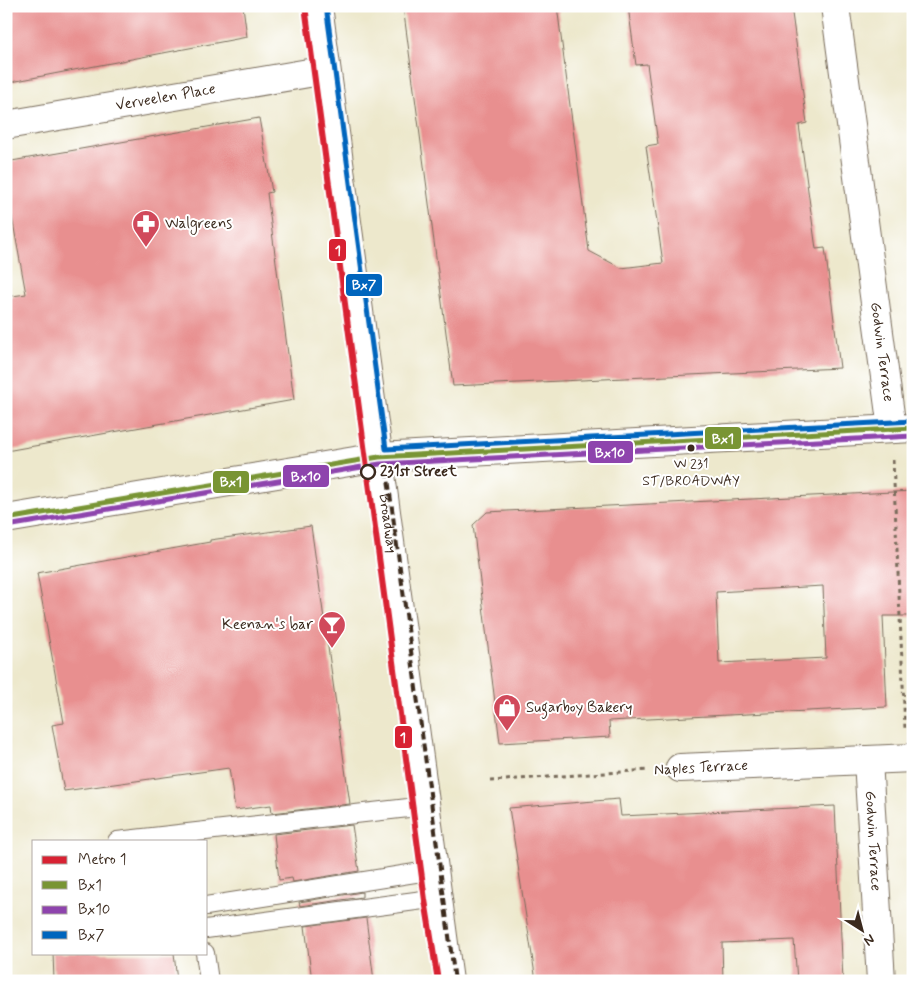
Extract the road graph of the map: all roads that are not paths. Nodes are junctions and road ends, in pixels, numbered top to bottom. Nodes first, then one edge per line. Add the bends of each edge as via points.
1 (318, 6) edge
2 (835, 6) edge
3 (326, 70) junction
4 (6, 125) edge
5 (903, 429) edge
6 (379, 457) junction
7 (6, 519) edge
8 (909, 758) edge
9 (868, 760) junction
10 (680, 768) road end
11 (426, 806) junction
12 (126, 840) edge
13 (434, 870) junction
14 (438, 898) junction
15 (208, 906) edge
16 (208, 929) edge
17 (205, 954) edge
18 (209, 981) edge
19 (449, 981) edge
20 (880, 981) edge

1 - 3 street, Broadway
2 - 5 street, Godwin Terrace
3 - 4 street, Verveelen Place
3 - 6 street, Broadway
5 - 6 street
6 - 7 street
6 - 11 street, Broadway
8 - 9 street, Naples Terrace
9 - 10 street, Naples Terrace
9 - 20 street, Godwin Terrace
11 - 12 lane
11 - 13 street, Broadway
13 - 14 street, Broadway
13 - 15 lane
14 - 16 lane
14 - 19 street, Broadway
17 - 18 lane

